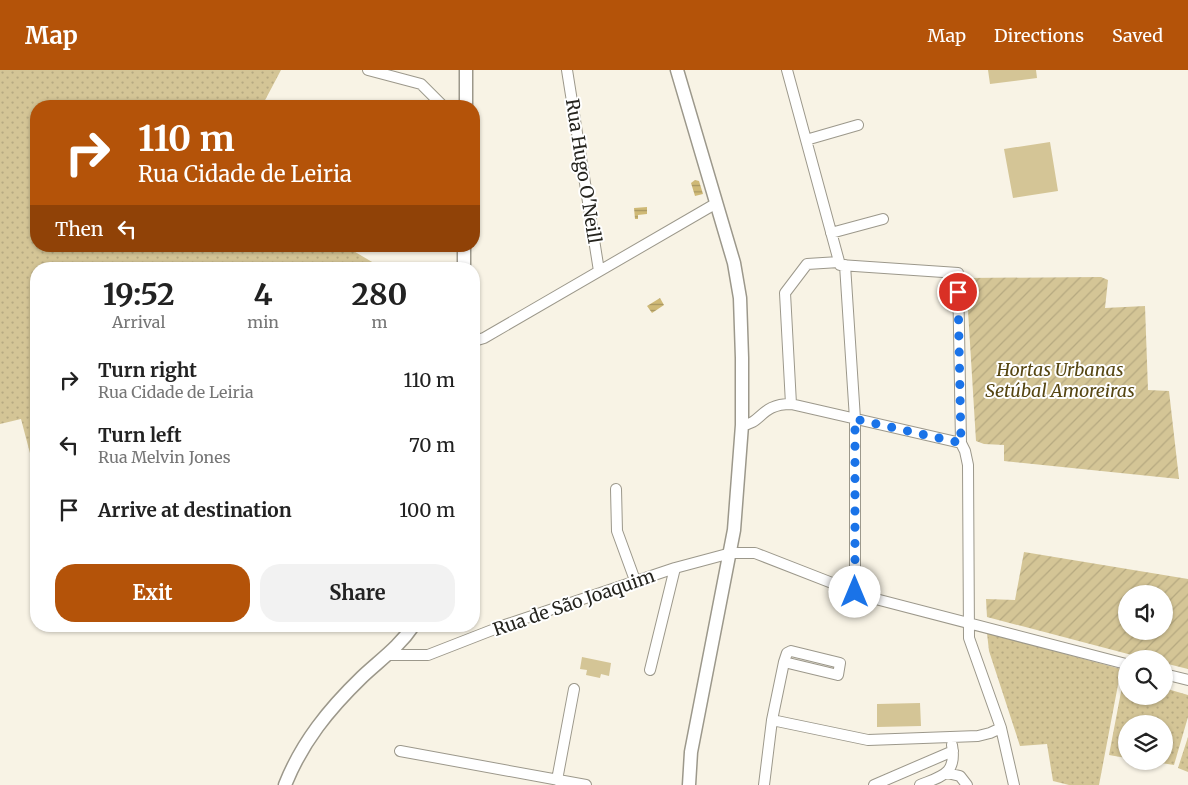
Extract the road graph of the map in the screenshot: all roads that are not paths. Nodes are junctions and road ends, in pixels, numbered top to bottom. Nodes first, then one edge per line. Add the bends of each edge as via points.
1 (368, 70) edge
2 (466, 70) edge
3 (567, 70) edge
4 (677, 70) edge
5 (787, 70) edge
6 (437, 100) edge
7 (466, 100) edge
8 (858, 125) dead end
9 (806, 140) junction
10 (715, 204) junction
11 (883, 219) dead end
12 (831, 233) junction
13 (842, 264) junction
14 (599, 272) junction
15 (480, 339) edge
16 (791, 404) junction
17 (855, 419) junction
18 (742, 425) junction
19 (961, 443) junction
20 (616, 489) dead end
21 (731, 553) junction
22 (675, 568) junction
23 (636, 583) junction
24 (855, 592) junction
25 (970, 625) junction
26 (408, 632) edge
27 (389, 656) junction
28 (784, 662) junction
29 (1118, 662) edge
30 (650, 670) dead end
31 (1173, 676) edge
32 (1188, 680) edge
33 (574, 689) dead end
34 (772, 720) junction
35 (1001, 728) junction
36 (951, 737) junction
37 (400, 751) dead end
38 (953, 751) junction
39 (947, 773) junction
40 (558, 780) junction
41 (285, 785) edge
42 (586, 785) edge
43 (690, 785) edge
44 (764, 785) edge
45 (874, 785) edge
46 (920, 785) edge
47 (967, 785) edge
48 (1014, 785) edge

1 - 6 street via 421,84
2 - 7 street
3 - 14 street, Rua Hugo O'Neill
4 - 10 street
5 - 9 street
8 - 9 street
9 - 12 street
10 - 14 street
10 - 18 street via 734,263 740,298
11 - 12 street
12 - 13 street
13 - 16 street via 807,264 785,292
13 - 17 street
13 - 19 street via 958,273
14 - 15 street
16 - 17 street
16 - 18 street via 771,406 751,424
17 - 19 street
17 - 24 street
18 - 21 street
19 - 25 street via 968,465
20 - 23 street via 617,531
21 - 22 street, Rua de São Joaquim
21 - 24 street, Rua de São Joaquim via 755,553
21 - 43 street via 691,752
22 - 23 street, Rua de São Joaquim
22 - 30 street
23 - 27 street, Rua de São Joaquim via 505,625 428,655
24 - 25 street, Rua de São Joaquim
25 - 29 street, Rua de São Joaquim
25 - 35 street via 969,638
26 - 27 street
27 - 41 street via 352,688 315,728
28 - 28 street via 786,653 791,651 840,664 838,675
28 - 34 street
31 - 32 street
33 - 40 street
34 - 36 street via 868,740
34 - 44 street
35 - 36 street via 986,734
35 - 48 street
36 - 38 street
37 - 40 street
38 - 39 street via 952,768
38 - 45 street
39 - 46 street
39 - 47 street via 960,776
40 - 42 street

